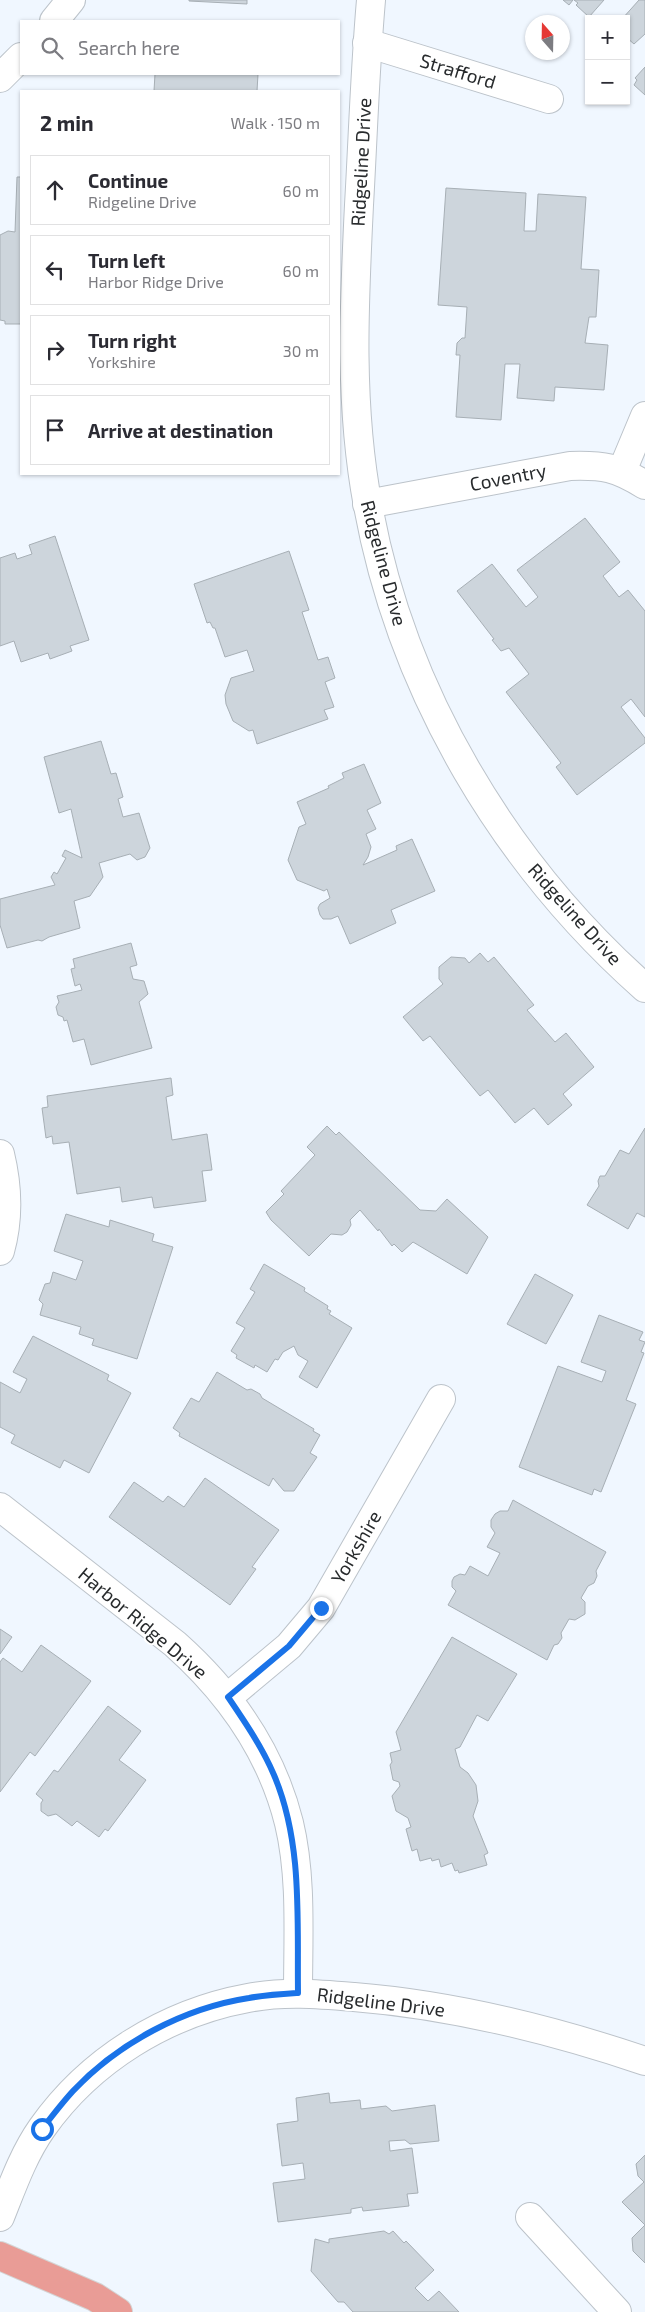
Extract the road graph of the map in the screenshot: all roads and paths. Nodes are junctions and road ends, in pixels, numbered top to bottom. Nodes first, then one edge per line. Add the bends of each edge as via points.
1 (71, 0) edge
2 (371, 0) edge
3 (55, 20) edge
4 (367, 44) junction
5 (20, 58) edge
6 (0, 78) edge
7 (549, 99) dead end
8 (645, 416) edge
9 (622, 471) junction
10 (645, 485) edge
11 (367, 504) junction
12 (645, 988) edge
13 (0, 1154) edge
14 (0, 1251) edge
15 (441, 1399) dead end
16 (0, 1507) edge
17 (228, 1697) junction
18 (298, 1993) junction
19 (645, 2061) edge
20 (0, 2217) edge
21 (530, 2217) dead end
22 (0, 2256) edge
23 (118, 2312) edge
24 (617, 2312) edge

1 - 3 street
2 - 4 street, Ridgeline Drive
4 - 7 street, Strafford
4 - 11 street, Ridgeline Drive via 353,332 356,407
5 - 6 street
8 - 9 street
9 - 10 street, Coventry
9 - 11 street, Coventry via 598,465 570,466
11 - 12 street, Ridgeline Drive via 401,631 435,711 476,788 525,859 568,911
13 - 14 street via 7,1208
15 - 17 street, Yorkshire via 321,1608 289,1646
16 - 17 street, Harbor Ridge Drive via 175,1644
17 - 18 street, Harbor Ridge Drive via 252,1731 274,1776 289,1824 296,1873
18 - 19 street, Ridgeline Drive via 393,2000 459,2011 525,2025
18 - 20 street, Ridgeline Drive via 248,1998 200,2010 153,2030 112,2057 74,2090 42,2129 22,2165
21 - 24 street
22 - 23 main road via 95,2297

